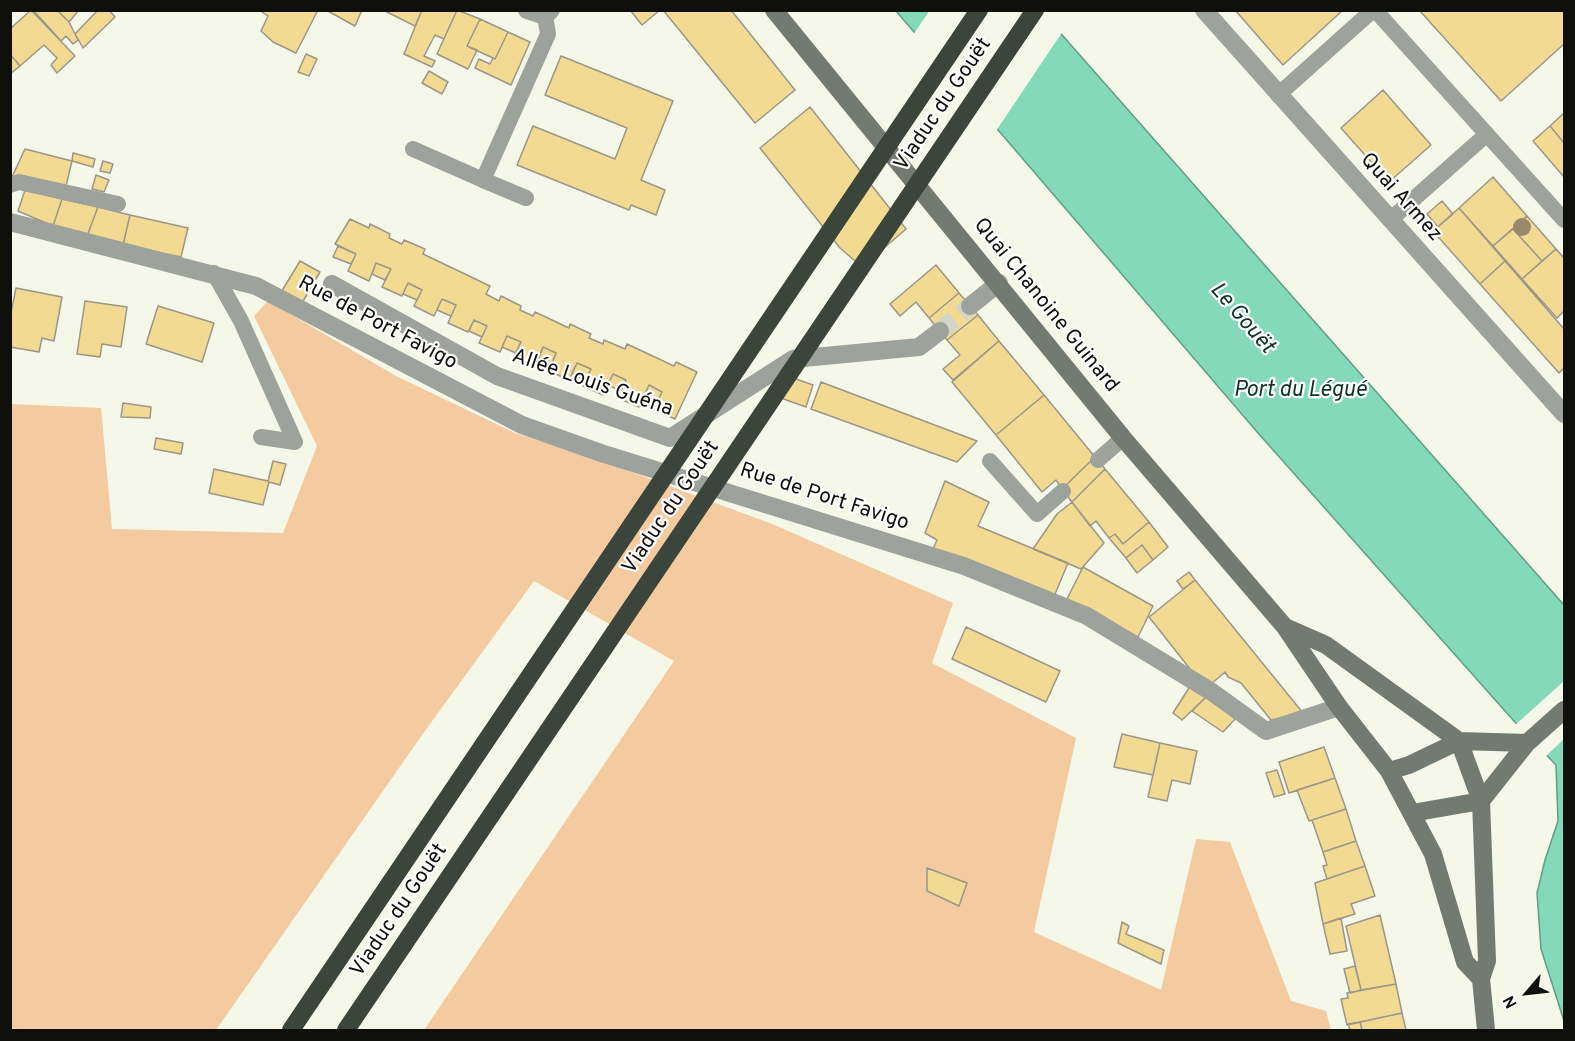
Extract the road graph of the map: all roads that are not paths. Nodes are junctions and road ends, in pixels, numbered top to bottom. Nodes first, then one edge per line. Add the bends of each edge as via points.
1 (527, 10) edge
2 (774, 10) edge
3 (979, 10) edge
4 (1035, 10) edge
5 (1204, 10) edge
6 (1374, 10) edge
7 (548, 13) edge
8 (1278, 95) junction
9 (1487, 134) junction
10 (413, 149) dead end
11 (483, 180) junction
12 (10, 185) edge
13 (526, 198) dead end
14 (118, 204) dead end
15 (1390, 220) junction
16 (1564, 220) edge
17 (10, 222) edge
18 (214, 273) junction
19 (999, 283) junction
20 (332, 284) dead end
21 (970, 306) tunnel mouth
22 (940, 330) tunnel mouth
23 (1564, 414) edge
24 (261, 437) dead end
25 (1123, 438) junction
26 (990, 460) dead end
27 (1098, 460) dead end
28 (1063, 491) dead end
29 (1285, 627) junction
30 (1339, 707) junction
31 (1564, 710) edge
32 (1460, 741) junction
33 (1527, 743) junction
34 (1389, 771) junction
35 (1481, 801) junction
36 (1412, 813) junction
37 (1481, 978) junction
38 (291, 1030) edge
39 (346, 1030) edge
40 (1486, 1030) edge

1 - 7 street
2 - 19 street, Quai Chanoine Guinard
3 - 38 highway, Viaduc du Gouët, bridge
4 - 39 highway, Viaduc du Gouët, bridge
5 - 8 street, Quai Armez
6 - 8 lane
6 - 9 lane
7 - 11 lane via 548,34
8 - 15 street, Quai Armez
9 - 15 lane
9 - 16 lane
10 - 11 lane
11 - 13 lane
12 - 14 lane via 20,182
15 - 23 street, Quai Armez
17 - 18 street, Rue de Port Favigo
18 - 24 lane via 241,321 295,442
18 - 30 street, Rue de Port Favigo via 256,286 522,424 601,453 964,566 1087,616 1212,692 1266,731
19 - 21 street
19 - 25 street, Quai Chanoine Guinard
20 - 22 street, Allée Louis Guéna via 497,376 670,438 793,359 919,347
25 - 27 lane
25 - 29 street, Quai Chanoine Guinard
26 - 28 lane via 1037,514
29 - 30 street, Quai Chanoine Guinard
29 - 32 street, Quai Chanoine Guinard via 1326,645
30 - 34 street, Quai Chanoine Guinard
31 - 33 street
32 - 33 street
32 - 34 street
32 - 35 street
33 - 35 street
34 - 36 street, Quai Chanoine Guinard
35 - 36 street
35 - 37 street via 1487,961
36 - 37 street, Quai Chanoine Guinard via 1433,854 1465,962
37 - 40 street

